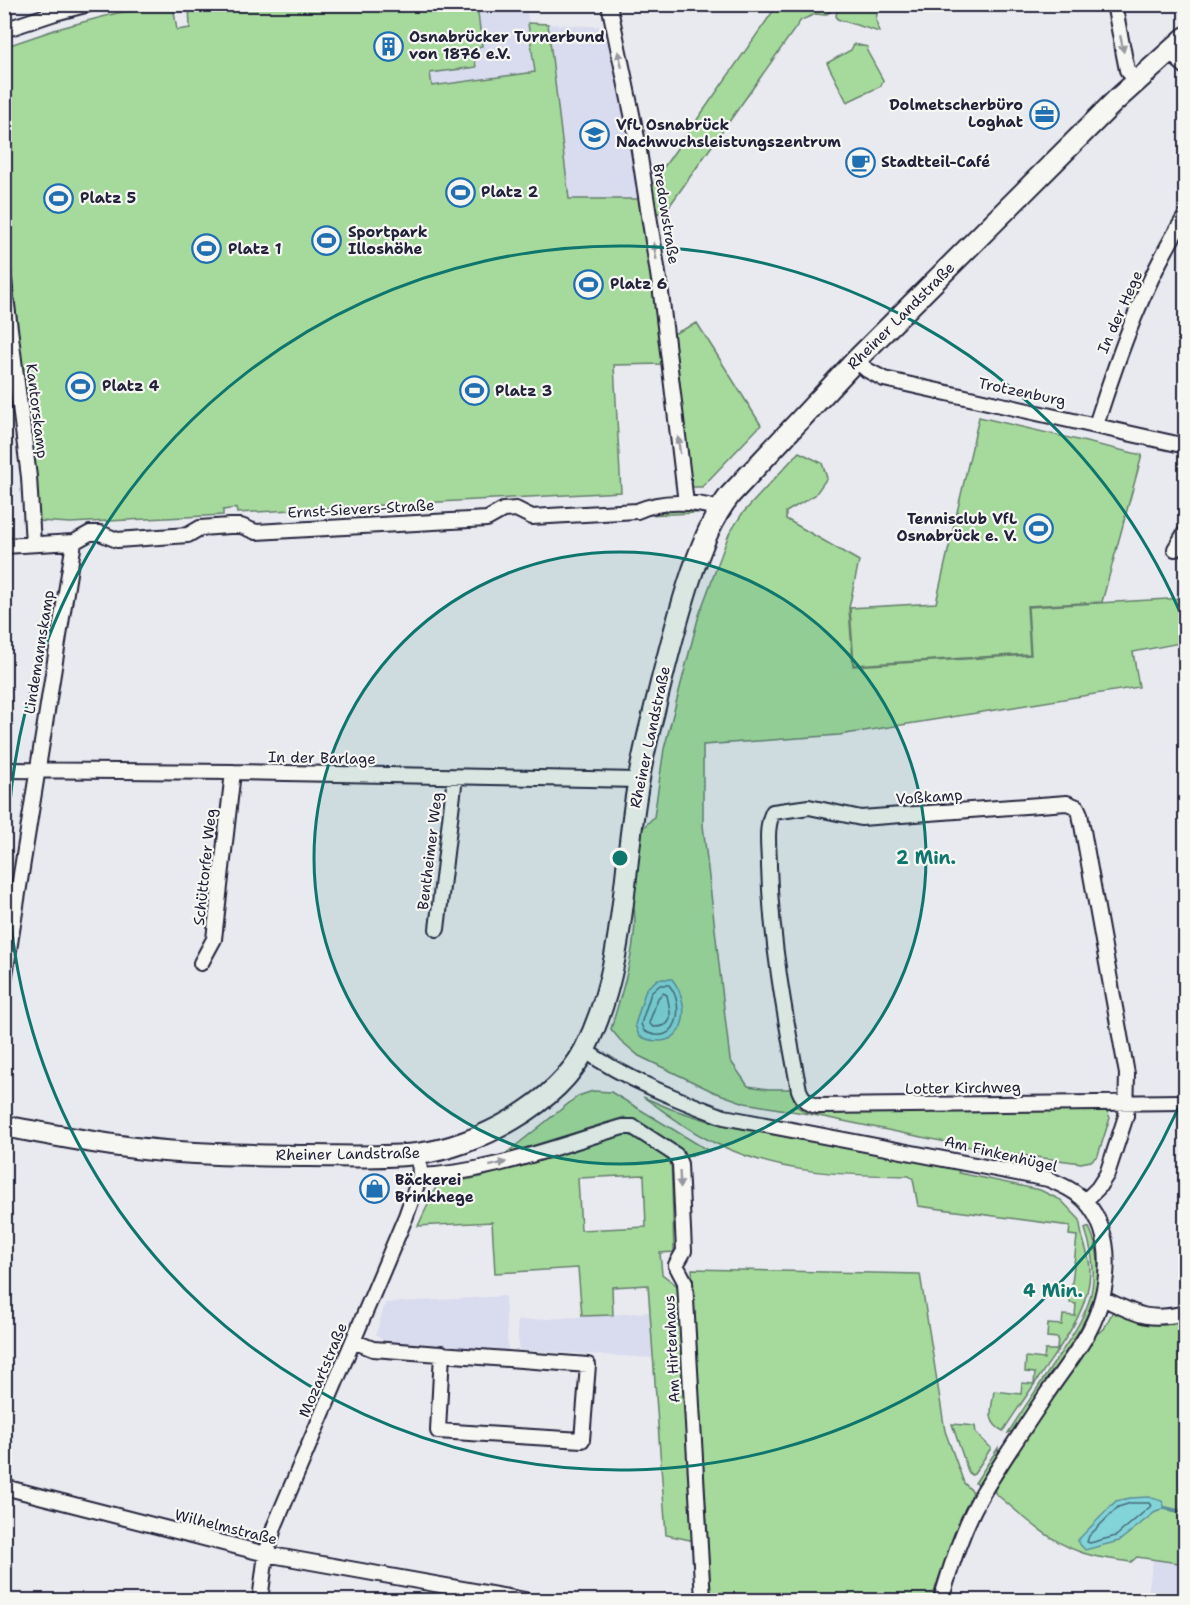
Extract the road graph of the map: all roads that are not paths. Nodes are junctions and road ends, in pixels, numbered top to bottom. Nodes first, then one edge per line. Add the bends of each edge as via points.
1 (89, 4) edge
2 (609, 4) edge
3 (1114, 4) edge
4 (4, 30) edge
5 (1185, 37) edge
6 (1168, 51) junction
7 (1185, 67) edge
8 (1137, 81) junction
9 (1185, 215) edge
10 (4, 282) edge
11 (856, 360) junction
12 (1096, 426) junction
13 (1185, 446) edge
14 (686, 503) junction
15 (719, 509) junction
16 (1185, 531) edge
17 (74, 542) junction
18 (33, 544) junction
19 (4, 546) edge
20 (1175, 549) dead end
21 (4, 771) edge
22 (37, 771) junction
23 (233, 772) junction
24 (455, 777) junction
25 (638, 780) junction
26 (437, 929) dead end
27 (201, 963) dead end
28 (4, 981) edge
29 (584, 1050) junction
30 (802, 1097) joint
31 (1127, 1102) junction
32 (1185, 1102) edge
33 (4, 1126) edge
34 (419, 1154) junction
35 (420, 1176) junction
36 (1085, 1201) junction
37 (1102, 1299) junction
38 (1185, 1313) edge
39 (353, 1341) junction
40 (442, 1353) junction
41 (4, 1487) edge
42 (266, 1554) junction
43 (441, 1593) edge
44 (260, 1600) edge
45 (525, 1600) edge
46 (703, 1600) edge
47 (941, 1600) edge

1 - 4 street
14 -> 2 street, Bredowstraße via 656,260 637,138
3 -> 8 street via 1127,70
5 - 6 street, Rheiner Landstraße
6 - 7 street
6 - 8 street, Rheiner Landstraße
8 - 11 street, Rheiner Landstraße
9 - 12 street, In der Hege via 1133,320
10 - 18 street, Kantorskamp via 29,477
11 - 12 street, Trotzenburg via 884,379
11 - 15 street, Rheiner Landstraße
12 - 13 street, Trotzenburg
14 - 15 street, Ernst-Sievers-Straße
14 - 17 street, Ernst-Sievers-Straße via 649,506 637,511 532,517 516,509 503,510 487,519 256,532 230,526 200,528 188,535 117,540 100,532
15 - 25 street, Rheiner Landstraße via 705,536 678,614
16 - 20 street
17 - 18 street, Ernst-Sievers-Straße
17 - 22 street, Lindemannskamp
18 - 19 street, Ernst-Sievers-Straße
21 - 22 street, In der Barlage
22 - 23 street, In der Barlage
22 - 28 street, Lindemannskamp
23 - 24 street, In der Barlage
23 - 27 street, Schüttorfer Weg via 214,939
24 - 25 street, In der Barlage
24 - 26 street, Bentheimer Weg
25 - 29 street, Rheiner Landstraße via 610,981
29 - 34 street, Rheiner Landstraße via 548,1094 508,1123 481,1136
29 - 36 street, Am Finkenhügel via 604,1064 679,1100 724,1117 1048,1179
30 - 31 street, Lotter Kirchweg via 818,1106
30 - 31 street, Voßkamp via 777,970 768,822 773,812 809,807 861,818 1067,803 1077,807 1080,814 1127,1074
31 - 32 street, Lotter Kirchweg
31 - 36 street via 1107,1174
33 - 34 street, Rheiner Landstraße via 133,1148 204,1154
34 - 35 street, Mozartstraße
35 - 39 street, Mozartstraße
35 -> 46 street, Am Hirtenhaus via 450,1175 504,1163 622,1127 633,1127 676,1155 680,1164 684,1251 676,1265 685,1282
36 - 37 street, Am Finkenhügel via 1096,1215 1106,1247
37 - 38 street via 1142,1317
37 - 47 street, Am Finkenhügel via 1089,1331 983,1494 964,1531
39 - 40 street via 373,1349
39 - 42 street, Mozartstraße
40 - 40 street via 588,1365 582,1440 438,1431
41 - 42 street, Wilhelmstraße
42 - 43 street, Wilhelmstraße
42 - 44 street, Mozartstraße
43 - 45 street, Wilhelmstraße

